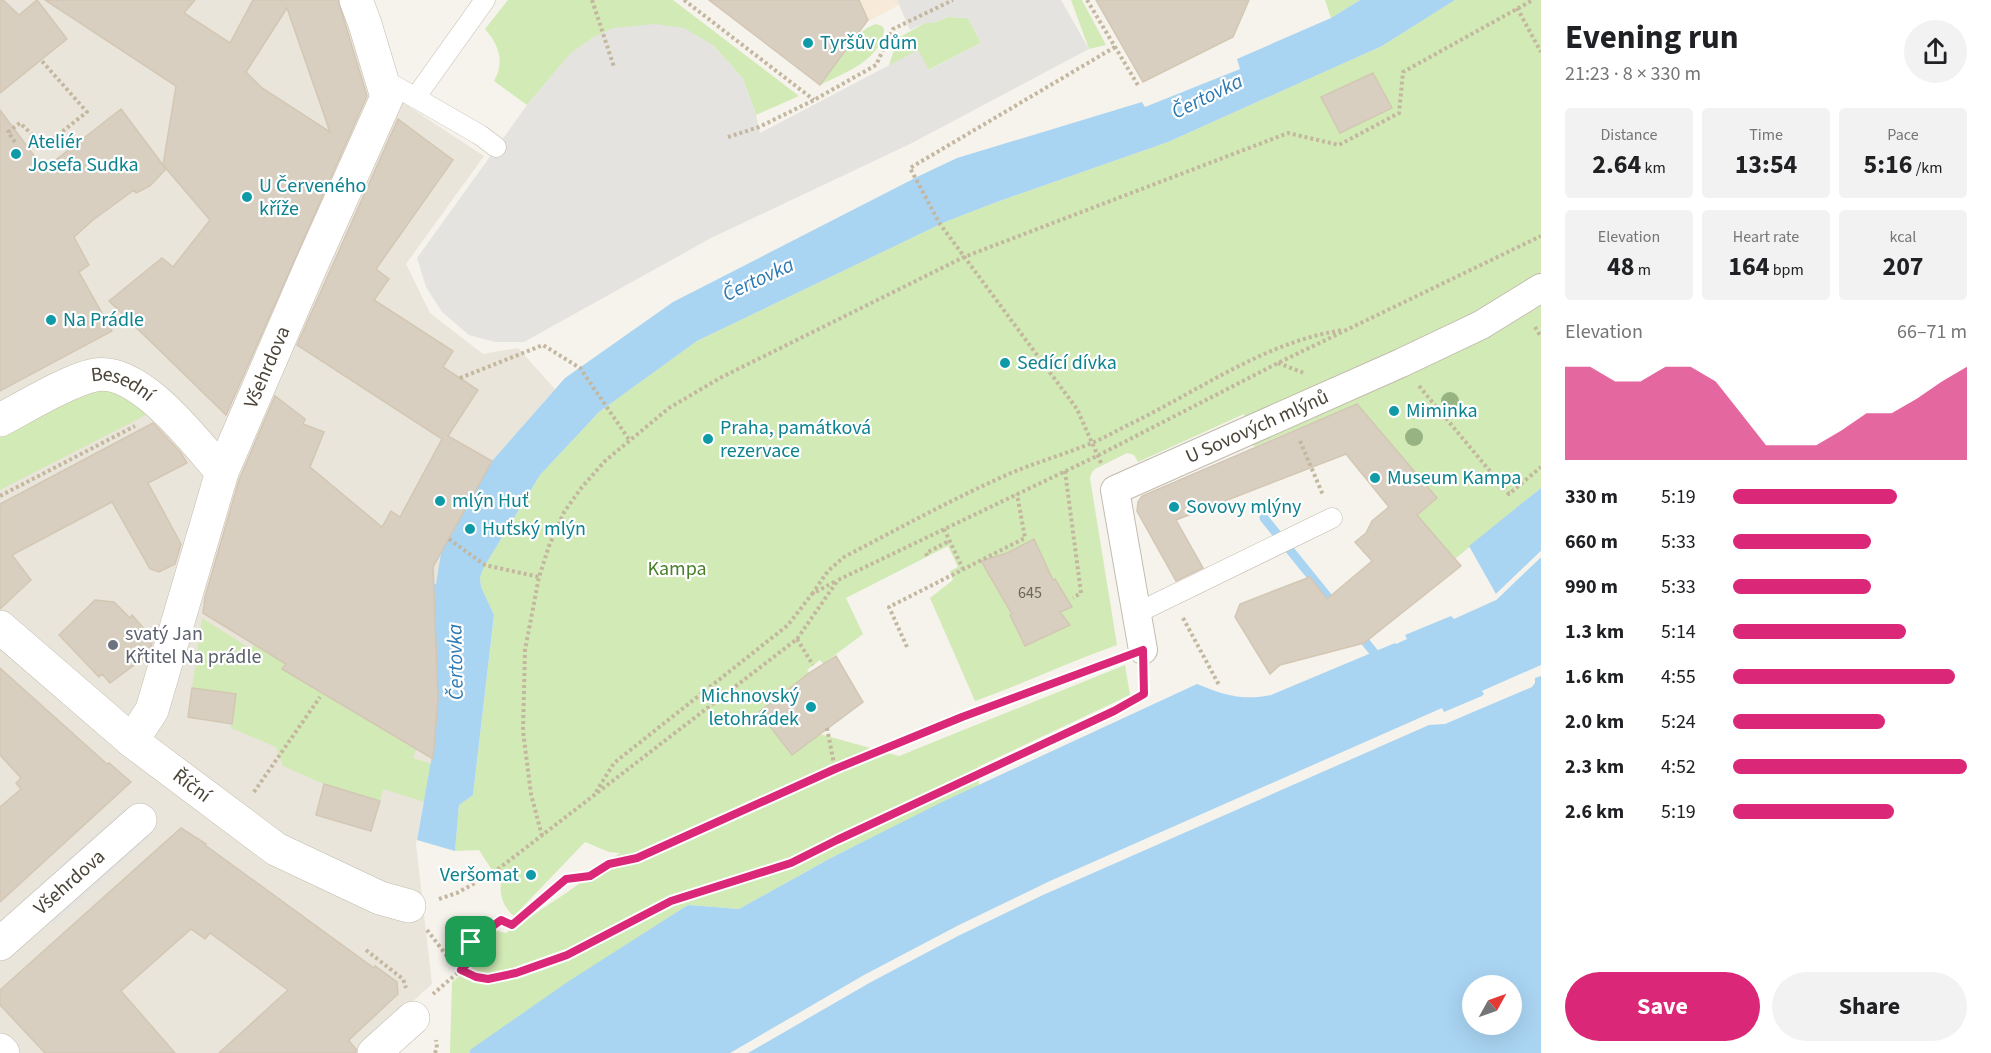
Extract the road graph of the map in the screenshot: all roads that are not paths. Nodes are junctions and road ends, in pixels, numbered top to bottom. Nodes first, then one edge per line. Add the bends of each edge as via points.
1 (356, 0) edge
2 (485, 0) edge
3 (381, 78) junction
4 (415, 98) junction
5 (496, 147) dead end
6 (1541, 288) edge
7 (0, 420) edge
8 (222, 472) junction
9 (1332, 518) road end
10 (1137, 613) junction
11 (0, 627) edge
12 (1143, 650) road end
13 (132, 741) junction
14 (140, 820) dead end
15 (409, 906) road end
16 (0, 944) edge
17 (410, 1006) road end
18 (374, 1053) edge

1 - 3 street, Všehrdova
2 - 4 lane
3 - 4 lane
3 - 8 street, Všehrdova via 387,97
4 - 5 lane
6 - 10 street, U Sovových mlýnů via 1481,325 1401,363 1115,490
7 - 8 street, Besední via 78,380 113,375 147,391
8 - 13 street, Všehrdova via 152,710
9 - 10 lane
10 - 12 street, U Sovových mlýnů
11 - 13 street, Říční
13 - 15 street, Říční via 276,849 380,898
14 - 16 street, Všehrdova
17 - 18 street

